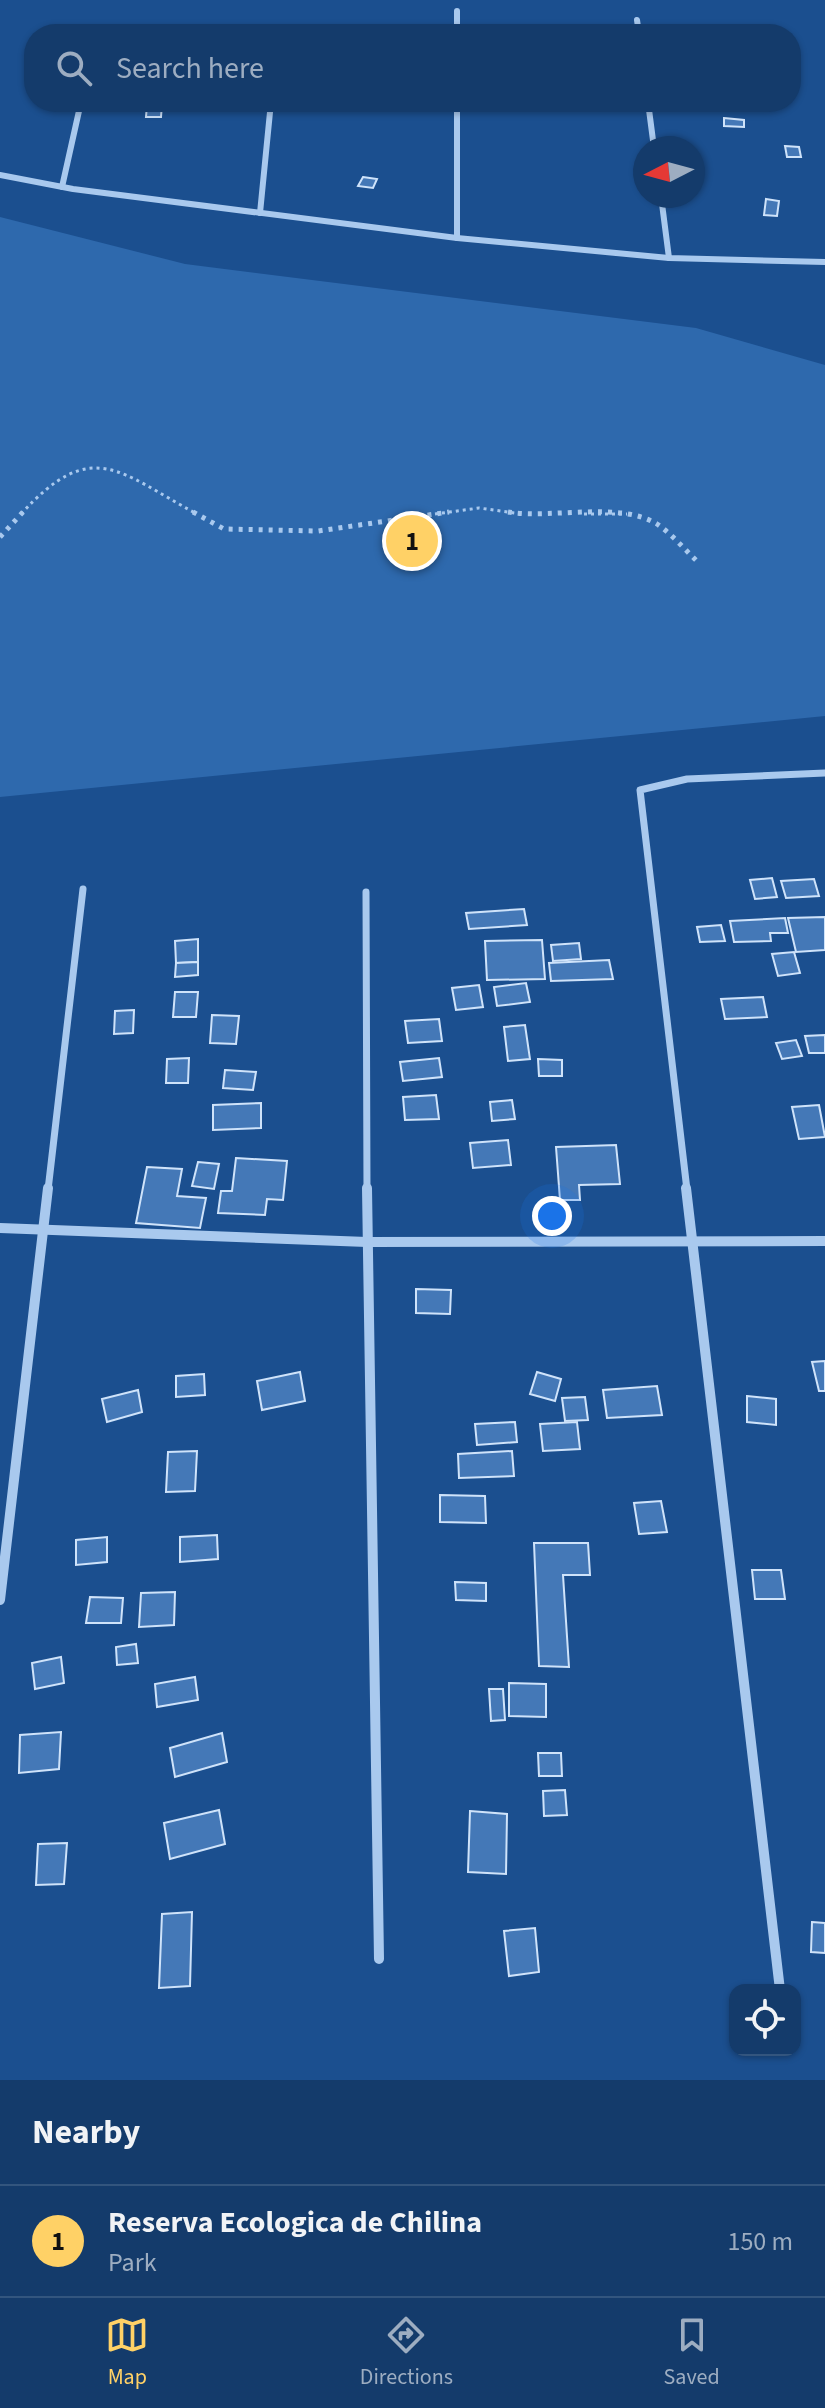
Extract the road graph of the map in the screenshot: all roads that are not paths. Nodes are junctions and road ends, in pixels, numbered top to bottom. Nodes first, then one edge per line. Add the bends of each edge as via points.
1 (457, 11) dead end
2 (637, 20) dead end
3 (457, 24) edge
4 (638, 24) edge
5 (79, 112) edge
6 (270, 112) edge
7 (457, 112) edge
8 (649, 112) edge
9 (652, 136) edge
10 (0, 175) edge
11 (62, 187) junction
12 (663, 208) edge
13 (260, 213) junction
14 (457, 238) junction
15 (669, 258) junction
16 (825, 262) edge
17 (825, 773) edge
18 (83, 889) dead end
19 (366, 892) dead end
20 (0, 1228) edge
21 (43, 1230) junction
22 (692, 1241) junction
23 (825, 1241) edge
24 (367, 1242) junction
25 (0, 1600) edge
26 (379, 1959) dead end
27 (779, 1984) edge

1 - 3 street
2 - 4 street
5 - 11 street
6 - 13 street
7 - 14 street
8 - 9 street
10 - 11 street
11 - 13 street
12 - 15 street
13 - 14 street
14 - 15 street
15 - 16 street
17 - 22 street via 687,779 640,790
18 - 21 street
19 - 24 street
20 - 21 street
21 - 24 street
21 - 25 street
22 - 23 street
22 - 24 street
22 - 27 street
24 - 26 street

